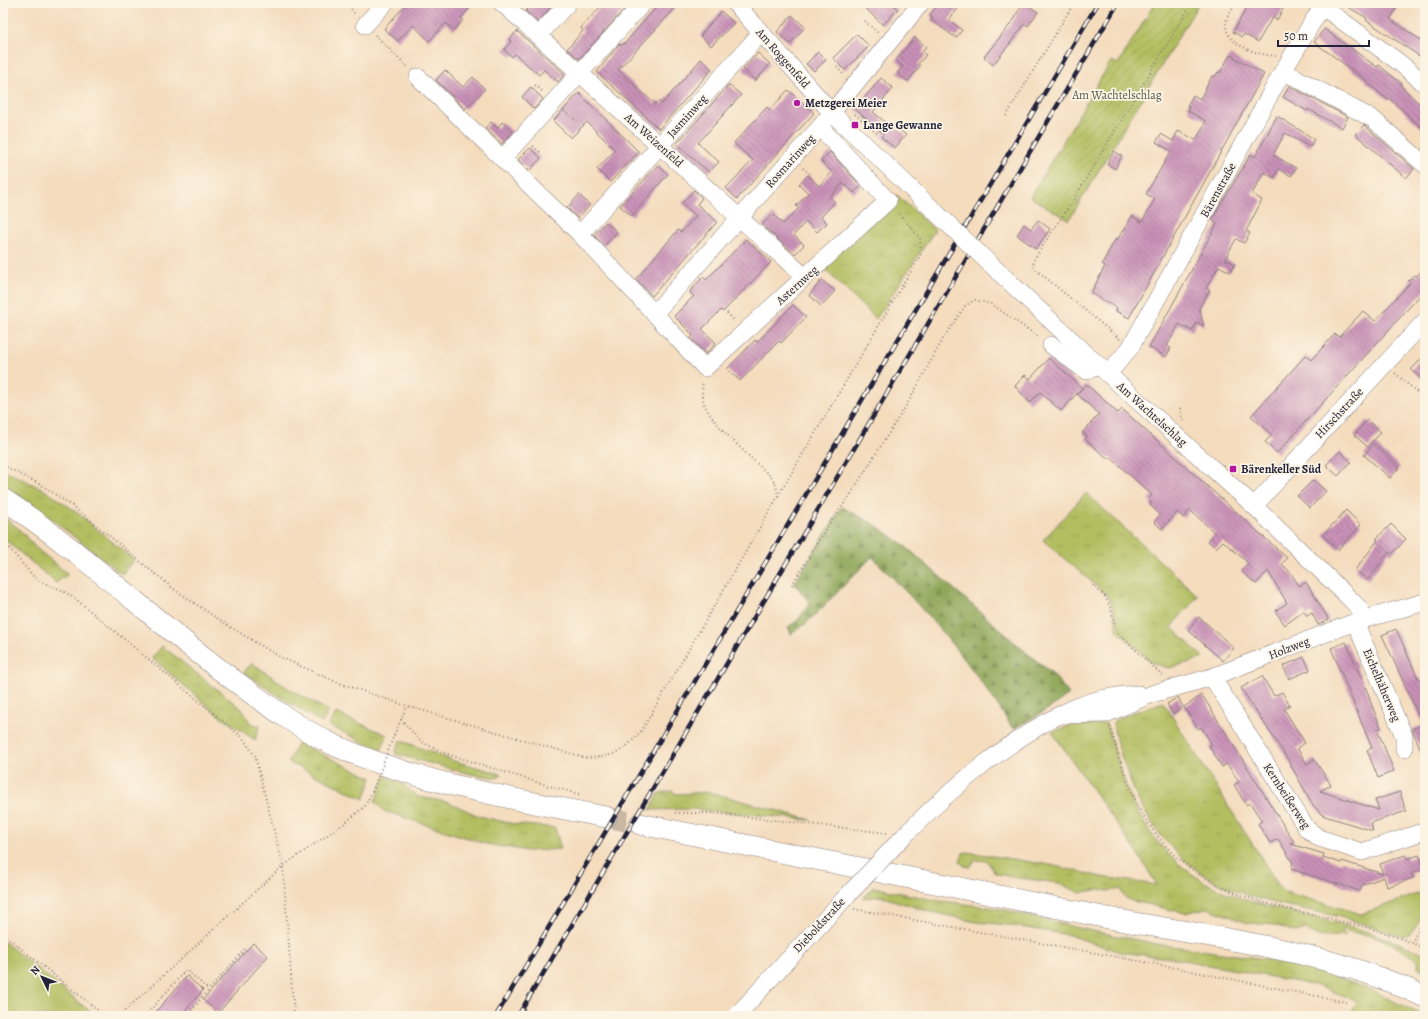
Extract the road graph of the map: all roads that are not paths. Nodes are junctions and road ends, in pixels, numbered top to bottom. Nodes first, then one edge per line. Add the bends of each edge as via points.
1 (385, 3) edge
2 (502, 3) edge
3 (568, 3) edge
4 (643, 3) edge
5 (735, 3) edge
6 (920, 3) edge
7 (1323, 5) edge
8 (365, 25) road end
9 (761, 33) junction
10 (538, 36) junction
11 (1287, 64) junction
12 (580, 74) junction
13 (418, 77) road end
14 (1425, 84) edge
15 (832, 113) junction
16 (820, 127) junction
17 (660, 146) junction
18 (503, 158) junction
19 (1425, 165) edge
20 (740, 216) junction
21 (580, 234) junction
22 (805, 277) junction
23 (654, 314) junction
24 (1425, 321) edge
25 (1052, 345) road end
26 (1104, 370) junction
27 (3, 499) edge
28 (1254, 506) junction
29 (1425, 602) edge
30 (1360, 621) junction
31 (1212, 677) junction
32 (1152, 694) junction
33 (1054, 719) junction
34 (1404, 749) dead end
35 (606, 817) tunnel mouth
36 (640, 824) tunnel mouth
37 (1425, 831) edge
38 (1425, 997) edge
39 (736, 1016) edge

1 - 8 street
2 - 10 street, Am Weizenfeld
3 - 10 street
4 - 12 street
5 - 9 street, Am Roggenfeld
6 - 15 street, Rosmarinweg
7 - 11 street, Bärenstraße
7 - 14 street
9 - 15 street, Am Roggenfeld
9 - 17 street, Jasminweg
10 - 12 street, Am Weizenfeld
11 - 19 street via 1373,119
11 - 26 street, Bärenstraße via 1130,348
12 - 17 street, Am Weizenfeld
12 - 18 street
13 - 18 street
15 - 16 street, Rosmarinweg
15 - 26 street, Am Wachtelschlag, bridge
16 - 20 street, Rosmarinweg
16 - 22 street, Asternweg via 888,201
17 - 20 street, Am Weizenfeld
17 - 21 street, Jasminweg
18 - 21 street
20 - 22 street, Am Weizenfeld
20 - 23 street, Rosmarinweg
21 - 23 street
22 - 23 street, Asternweg via 705,368
24 - 28 street, Hirschstraße
25 - 26 street via 1086,371
26 - 28 street, Am Wachtelschlag
27 - 35 main road via 35,520 214,666 266,704 336,746 406,772 492,794
28 - 30 street, Am Wachtelschlag via 1360,609
29 - 30 street, Holzweg
30 - 31 street, Holzweg
30 - 34 street, Eichelhäherweg via 1404,736
31 - 32 street, Holzweg
31 - 37 street, Kernbeißerweg via 1307,829 1319,838 1362,852
32 - 33 street, Holzweg via 1106,714
32 - 33 street, Holzweg via 1102,699 1076,707
33 - 39 street, Dieboldstraße, bridge via 984,765 936,806 840,903
36 - 38 main road via 1107,918 1298,953 1364,972

